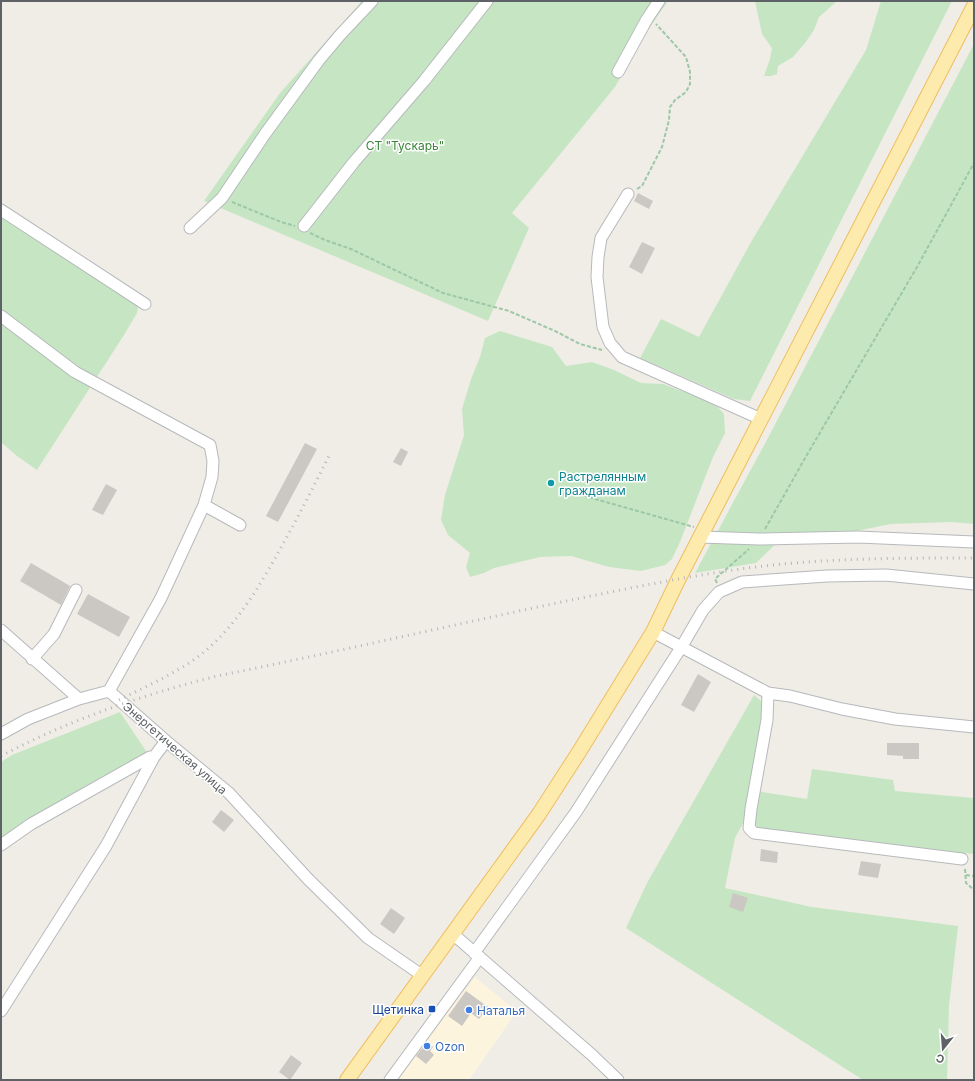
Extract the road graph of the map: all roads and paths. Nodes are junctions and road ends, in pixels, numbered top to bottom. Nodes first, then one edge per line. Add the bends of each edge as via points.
1 (372, 1) edge
2 (487, 1) edge
3 (659, 1) edge
4 (974, 6) edge
5 (652, 12) junction
6 (618, 72) dead end
7 (974, 163) edge
8 (628, 194) joint
9 (222, 198) junction
10 (1, 210) edge
11 (304, 226) junction
12 (190, 228) dead end
13 (145, 304) dead end
14 (1, 316) edge
15 (604, 350) dead end
16 (761, 419) junction
17 (560, 489) dead end
18 (204, 505) junction
19 (240, 525) dead end
20 (702, 534) junction
21 (759, 539) junction
22 (974, 542) edge
23 (974, 584) edge
24 (76, 590) dead end
25 (719, 592) junction
26 (1, 630) edge
27 (653, 632) junction
28 (682, 646) junction
29 (32, 659) junction
30 (109, 691) junction
31 (768, 693) junction
32 (79, 699) junction
33 (974, 727) edge
34 (1, 734) edge
35 (166, 741) junction
36 (154, 757) junction
37 (1, 845) edge
38 (962, 860) joint
39 (966, 875) junction
40 (974, 876) edge
41 (974, 890) edge
42 (453, 934) junction
43 (477, 955) junction
44 (423, 976) junction
45 (1, 1011) edge
46 (347, 1080) edge
47 (390, 1080) edge
48 (618, 1080) edge

1 - 9 street via 319,60
2 - 11 street
3 - 5 street
4 - 16 main road
5 - 6 street
5 - 8 path via 654,22 686,57 690,84 686,92 670,107 662,147 642,186
7 - 21 path via 917,267
8 - 16 street via 601,238 598,257 599,302 603,327 610,343 622,357
9 - 11 path via 281,222
9 - 12 street
10 - 13 street
11 - 15 path via 310,233 352,249 443,293 509,311 580,344
14 - 18 street via 75,372 210,444 212,477
16 - 20 main road
17 - 20 path
18 - 19 street
18 - 30 street via 161,598
20 - 21 street
20 - 27 main road
21 - 22 street via 858,537
21 - 25 path via 715,578
23 - 25 street via 886,575 827,576 742,582
24 - 29 street via 54,634
25 - 28 street via 703,610
26 - 29 street
27 - 28 street
27 - 42 main road via 543,808
28 - 31 street
28 - 43 street via 576,812
29 - 32 street
30 - 32 street
30 - 35 street, Энергетическая улица
31 - 33 street via 895,719
31 - 38 street via 768,720 751,808 749,828 754,833
32 - 34 street via 28,719
35 - 36 street
35 - 44 street, Энергетическая улица via 229,793 308,879 368,938
36 - 37 street via 31,824
36 - 45 street via 106,846
38 - 39 path
39 - 40 path
39 - 41 path via 966,883
42 - 43 street
42 - 44 main road
43 - 47 street
43 - 48 street
44 - 46 main road

